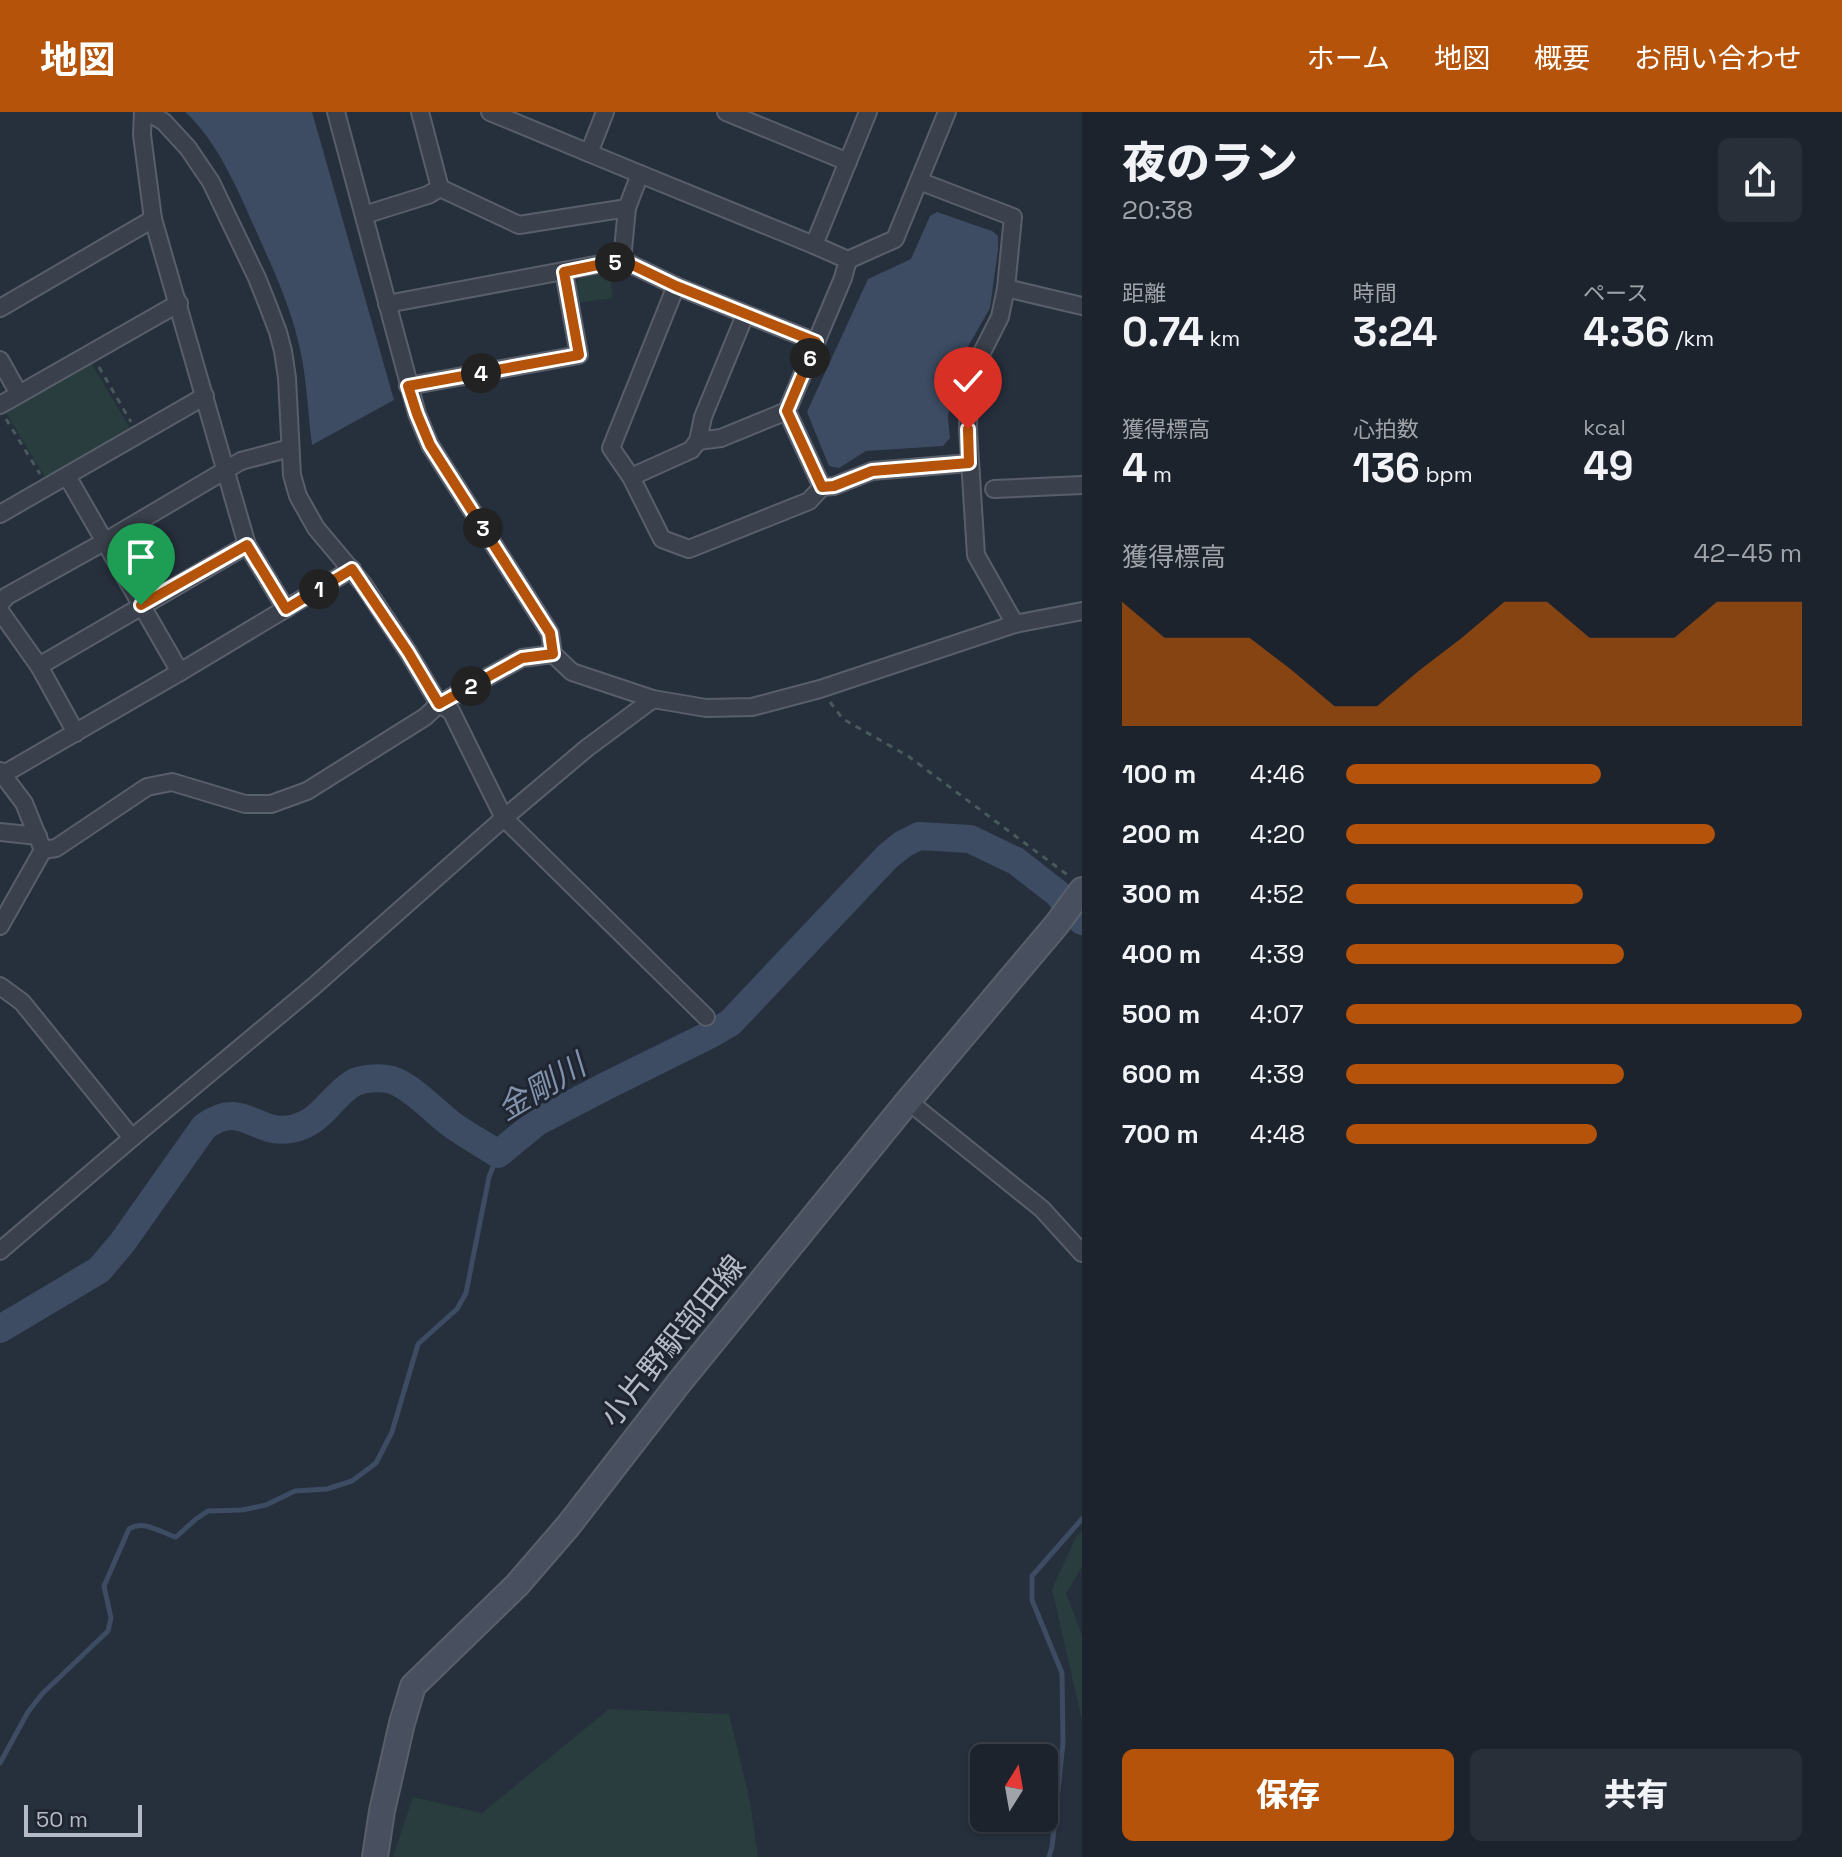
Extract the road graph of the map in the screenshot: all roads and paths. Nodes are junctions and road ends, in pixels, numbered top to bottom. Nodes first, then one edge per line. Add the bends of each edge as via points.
1 (146, 112) edge
2 (336, 112) edge
3 (420, 112) edge
4 (490, 112) edge
5 (605, 112) edge
6 (726, 112) edge
7 (868, 112) edge
8 (947, 112) edge
9 (589, 153) junction
10 (848, 162) junction
11 (640, 174) junction
12 (919, 181) junction
13 (440, 188) junction
14 (627, 208) junction
15 (364, 215) junction
16 (153, 219) junction
17 (814, 245) junction
18 (622, 260) junction
19 (848, 260) junction
20 (564, 272) junction
21 (676, 286) junction
22 (1006, 288) junction
23 (179, 303) junction
24 (387, 304) junction
25 (1082, 306) edge
26 (0, 308) edge
27 (745, 315) junction
28 (816, 342) junction
29 (91, 353) junction
30 (0, 360) edge
31 (408, 386) junction
32 (19, 394) junction
33 (205, 396) junction
34 (0, 407) edge
35 (787, 411) junction
36 (139, 435) junction
37 (698, 441) junction
38 (290, 448) junction
39 (969, 463) junction
40 (226, 469) junction
41 (67, 476) junction
42 (631, 477) junction
43 (1082, 485) edge
44 (48, 487) junction
45 (822, 487) junction
46 (994, 489) dead end
47 (0, 514) edge
48 (104, 542) junction
49 (247, 545) junction
50 (352, 569) junction
51 (0, 604) edge
52 (141, 605) junction
53 (286, 609) junction
54 (0, 611) edge
55 (1082, 611) edge
56 (1015, 624) junction
57 (553, 654) junction
58 (39, 666) junction
59 (180, 672) junction
60 (820, 689) junction
61 (653, 699) junction
62 (439, 704) junction
63 (76, 733) junction
64 (1, 773) edge
65 (504, 818) junction
66 (0, 832) edge
67 (40, 843) junction
68 (1076, 884) edge
69 (0, 926) edge
70 (0, 986) edge
71 (706, 1017) dead end
72 (908, 1101) junction
73 (132, 1138) junction
74 (0, 1251) edge
75 (1082, 1253) edge
76 (375, 1857) edge

1 - 16 street via 142,135
1 - 38 street via 164,122 211,182 257,278 283,351
2 - 15 street
3 - 13 street
4 - 9 street
5 - 9 street
6 - 10 street
7 - 10 street
8 - 12 street
9 - 11 street
10 - 17 street
11 - 14 street
11 - 17 street
12 - 19 street via 895,239
12 - 22 street via 1013,217
13 - 14 street via 519,225
13 - 15 street
14 - 18 street
15 - 24 street
16 - 23 street
16 - 26 street
17 - 19 street
18 - 20 street
18 - 21 street
19 - 28 street
20 - 24 street
20 - 31 street via 579,355
21 - 27 street
21 - 42 street via 611,448
22 - 25 street
22 - 39 street via 1000,317 969,378
23 - 29 street
23 - 33 street
24 - 31 street
27 - 28 street
27 - 37 street
28 - 35 street
29 - 32 street
29 - 36 path
30 - 32 street
31 - 57 street via 430,445 550,633
32 - 34 street
33 - 36 street
33 - 40 street
34 - 44 path
35 - 37 street via 721,438
35 - 45 street
36 - 41 street
37 - 42 street via 691,450
38 - 40 street
38 - 50 street via 298,496 316,528
39 - 45 street via 872,471
39 - 56 street via 976,555
40 - 48 street
40 - 49 street
41 - 44 street
41 - 48 street
42 - 45 street via 662,539 689,549 809,501
43 - 46 street
44 - 47 street
48 - 51 street
48 - 52 street
49 - 52 street
49 - 53 street
50 - 53 street
50 - 62 street
52 - 58 street
52 - 59 street
53 - 59 street
54 - 58 street
55 - 56 street
56 - 60 street
57 - 61 street via 572,672
57 - 62 street via 522,658
58 - 63 street
59 - 63 street
60 - 61 street via 752,707 706,708
60 - 68 path via 843,719 908,756
61 - 65 street
62 - 65 street via 451,711
62 - 67 street via 307,791 271,804 245,804 172,782 147,787 56,848
63 - 64 street
64 - 67 street via 24,803
65 - 71 street
65 - 73 street
66 - 67 street
67 - 69 street
68 - 72 main road, 小片野駅部田線 via 1057,924
70 - 73 street via 22,1002
72 - 75 street via 1042,1209
72 - 76 main road, 小片野駅部田線 via 568,1526 517,1585 413,1686
73 - 74 street

